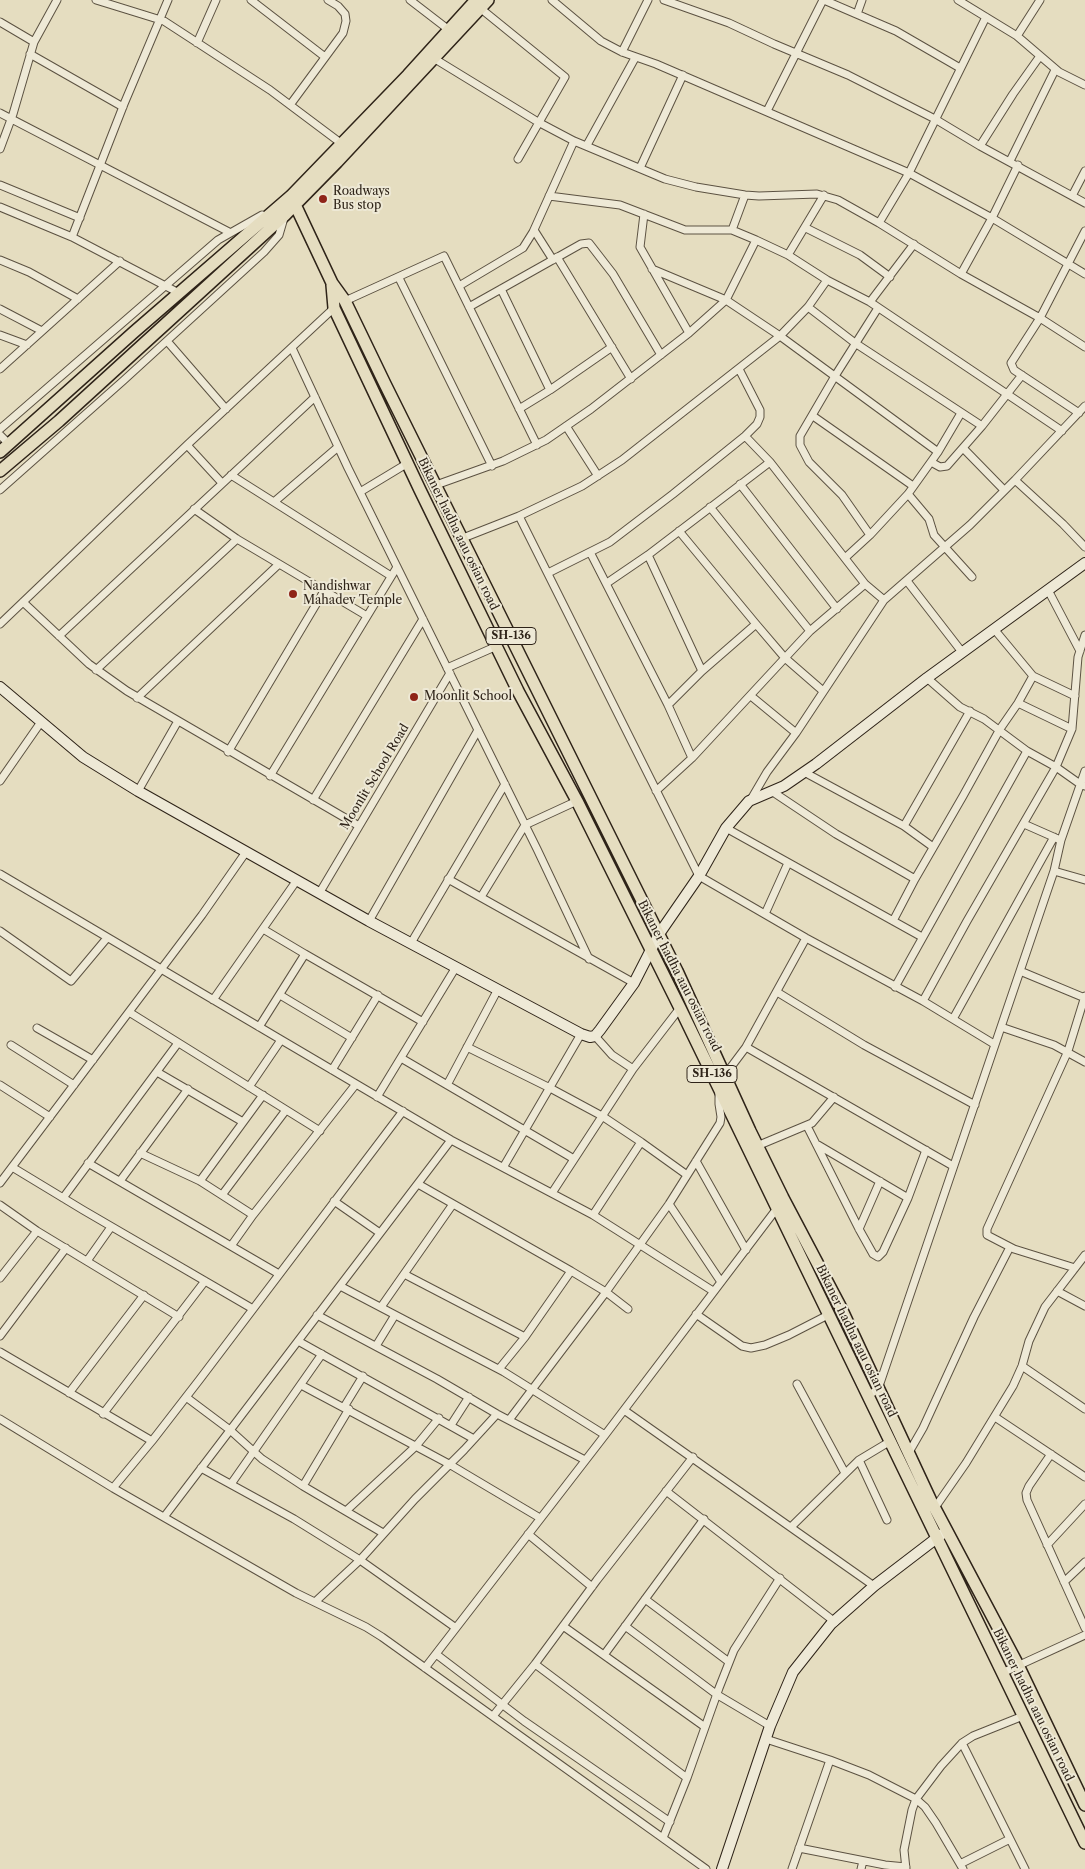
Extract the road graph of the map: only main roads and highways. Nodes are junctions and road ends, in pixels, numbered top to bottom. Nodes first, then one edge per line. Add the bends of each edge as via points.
1 (481, 3) edge
2 (293, 200) junction
3 (332, 283) junction
4 (4, 448) edge
5 (0, 471) edge
6 (780, 1204) junction
7 (984, 1600) junction
8 (970, 1608) junction
9 (1085, 1805) edge
10 (1085, 1843) edge

1 - 2 main road via 435,59
1 - 2 main road via 449,30
2 - 3 main road, Bikaner hadha aau osian road
2 - 4 main road via 179,293
2 - 5 main road via 285,215
3 - 6 main road, Bikaner hadha aau osian road / SH-136 via 345,301 659,934 758,1146
3 - 6 main road, Bikaner hadha aau osian road / SH-136 via 334,308 518,691 577,801
6 - 7 main road, Bikaner hadha aau osian road / SH-136 via 840,1306 908,1454
6 - 8 main road, Bikaner hadha aau osian road / SH-136 via 828,1315
7 - 8 main road
7 - 9 main road, Bikaner hadha aau osian road / SH-136
8 - 10 main road, Bikaner hadha aau osian road / SH-136

